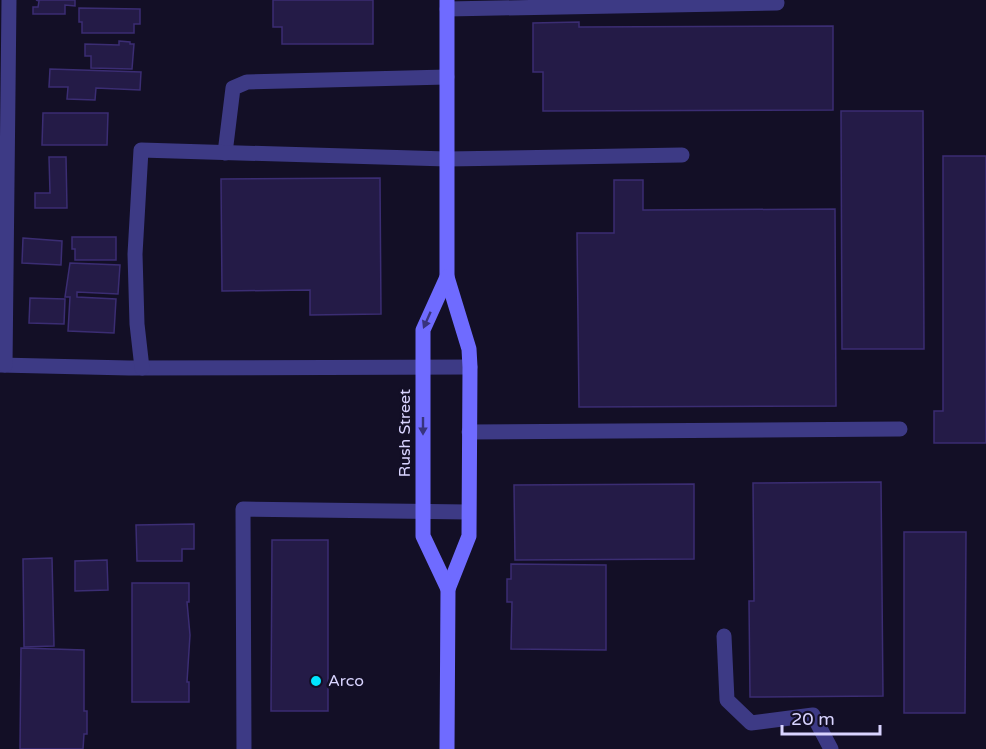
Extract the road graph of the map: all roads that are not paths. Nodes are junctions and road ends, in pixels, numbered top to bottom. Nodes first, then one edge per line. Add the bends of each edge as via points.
1 (9, 0) edge
2 (777, 3) dead end
3 (447, 5) edge
4 (447, 77) junction
5 (225, 153) junction
6 (682, 155) dead end
7 (447, 159) junction
8 (447, 277) junction
9 (2, 365) edge
10 (423, 367) junction
11 (470, 367) junction
12 (142, 368) junction
13 (900, 429) dead end
14 (469, 432) junction
15 (423, 510) junction
16 (468, 512) junction
17 (447, 589) junction
18 (724, 636) dead end
19 (243, 749) edge
20 (447, 749) edge
21 (831, 749) edge

1 - 9 lane
2 - 3 lane
3 - 4 street, Rush Street
4 - 5 lane via 248,82 233,88
4 - 7 street, Rush Street
5 - 7 lane
5 - 12 lane via 141,150 135,254
6 - 7 lane
7 - 8 street, Rush Street
8 -> 10 street, Rush Street via 423,330
8 - 11 street, Rush Street via 469,349
9 - 12 lane
10 - 11 lane
10 - 12 lane
10 -> 15 street, Rush Street
11 - 14 street, Rush Street
13 - 14 lane
14 - 16 street, Rush Street
15 - 16 lane
15 - 17 street, Rush Street via 423,536
15 - 19 lane via 243,510
16 - 17 street, Rush Street via 469,536
17 - 20 street, Rush Street
18 - 21 lane via 727,700 751,723 813,715

